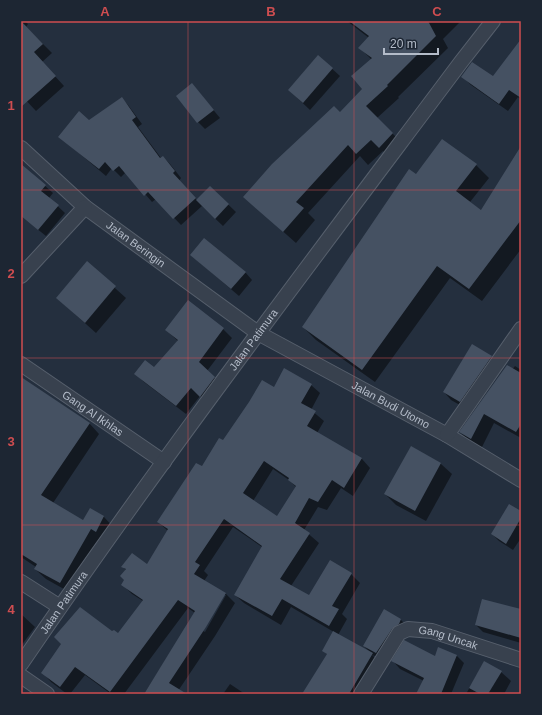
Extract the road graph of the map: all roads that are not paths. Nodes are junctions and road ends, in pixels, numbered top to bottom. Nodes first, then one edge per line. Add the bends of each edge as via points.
1 (493, 21) edge
2 (21, 148) edge
3 (85, 207) junction
4 (21, 276) edge
5 (521, 329) edge
6 (258, 333) junction
7 (21, 364) edge
8 (447, 435) junction
9 (164, 462) junction
10 (521, 480) edge
11 (21, 582) edge
12 (60, 607) junction
13 (521, 660) edge
14 (21, 664) edge
15 (21, 676) edge
16 (47, 694) edge
17 (361, 694) edge

1 - 6 street, Jalan Patimura
2 - 3 street, Jalan Beringin
3 - 4 street
3 - 6 street, Jalan Beringin
5 - 8 street
6 - 8 street, Jalan Budi Utomo
6 - 9 street, Jalan Patimura
7 - 9 street, Gang Al Ikhlas
8 - 10 street, Jalan Budi Utomo
9 - 12 street, Jalan Patimura
11 - 12 street
12 - 14 street, Jalan Patimura
13 - 17 street, Gang Uncak via 432,631 408,629 399,633
15 - 16 street

